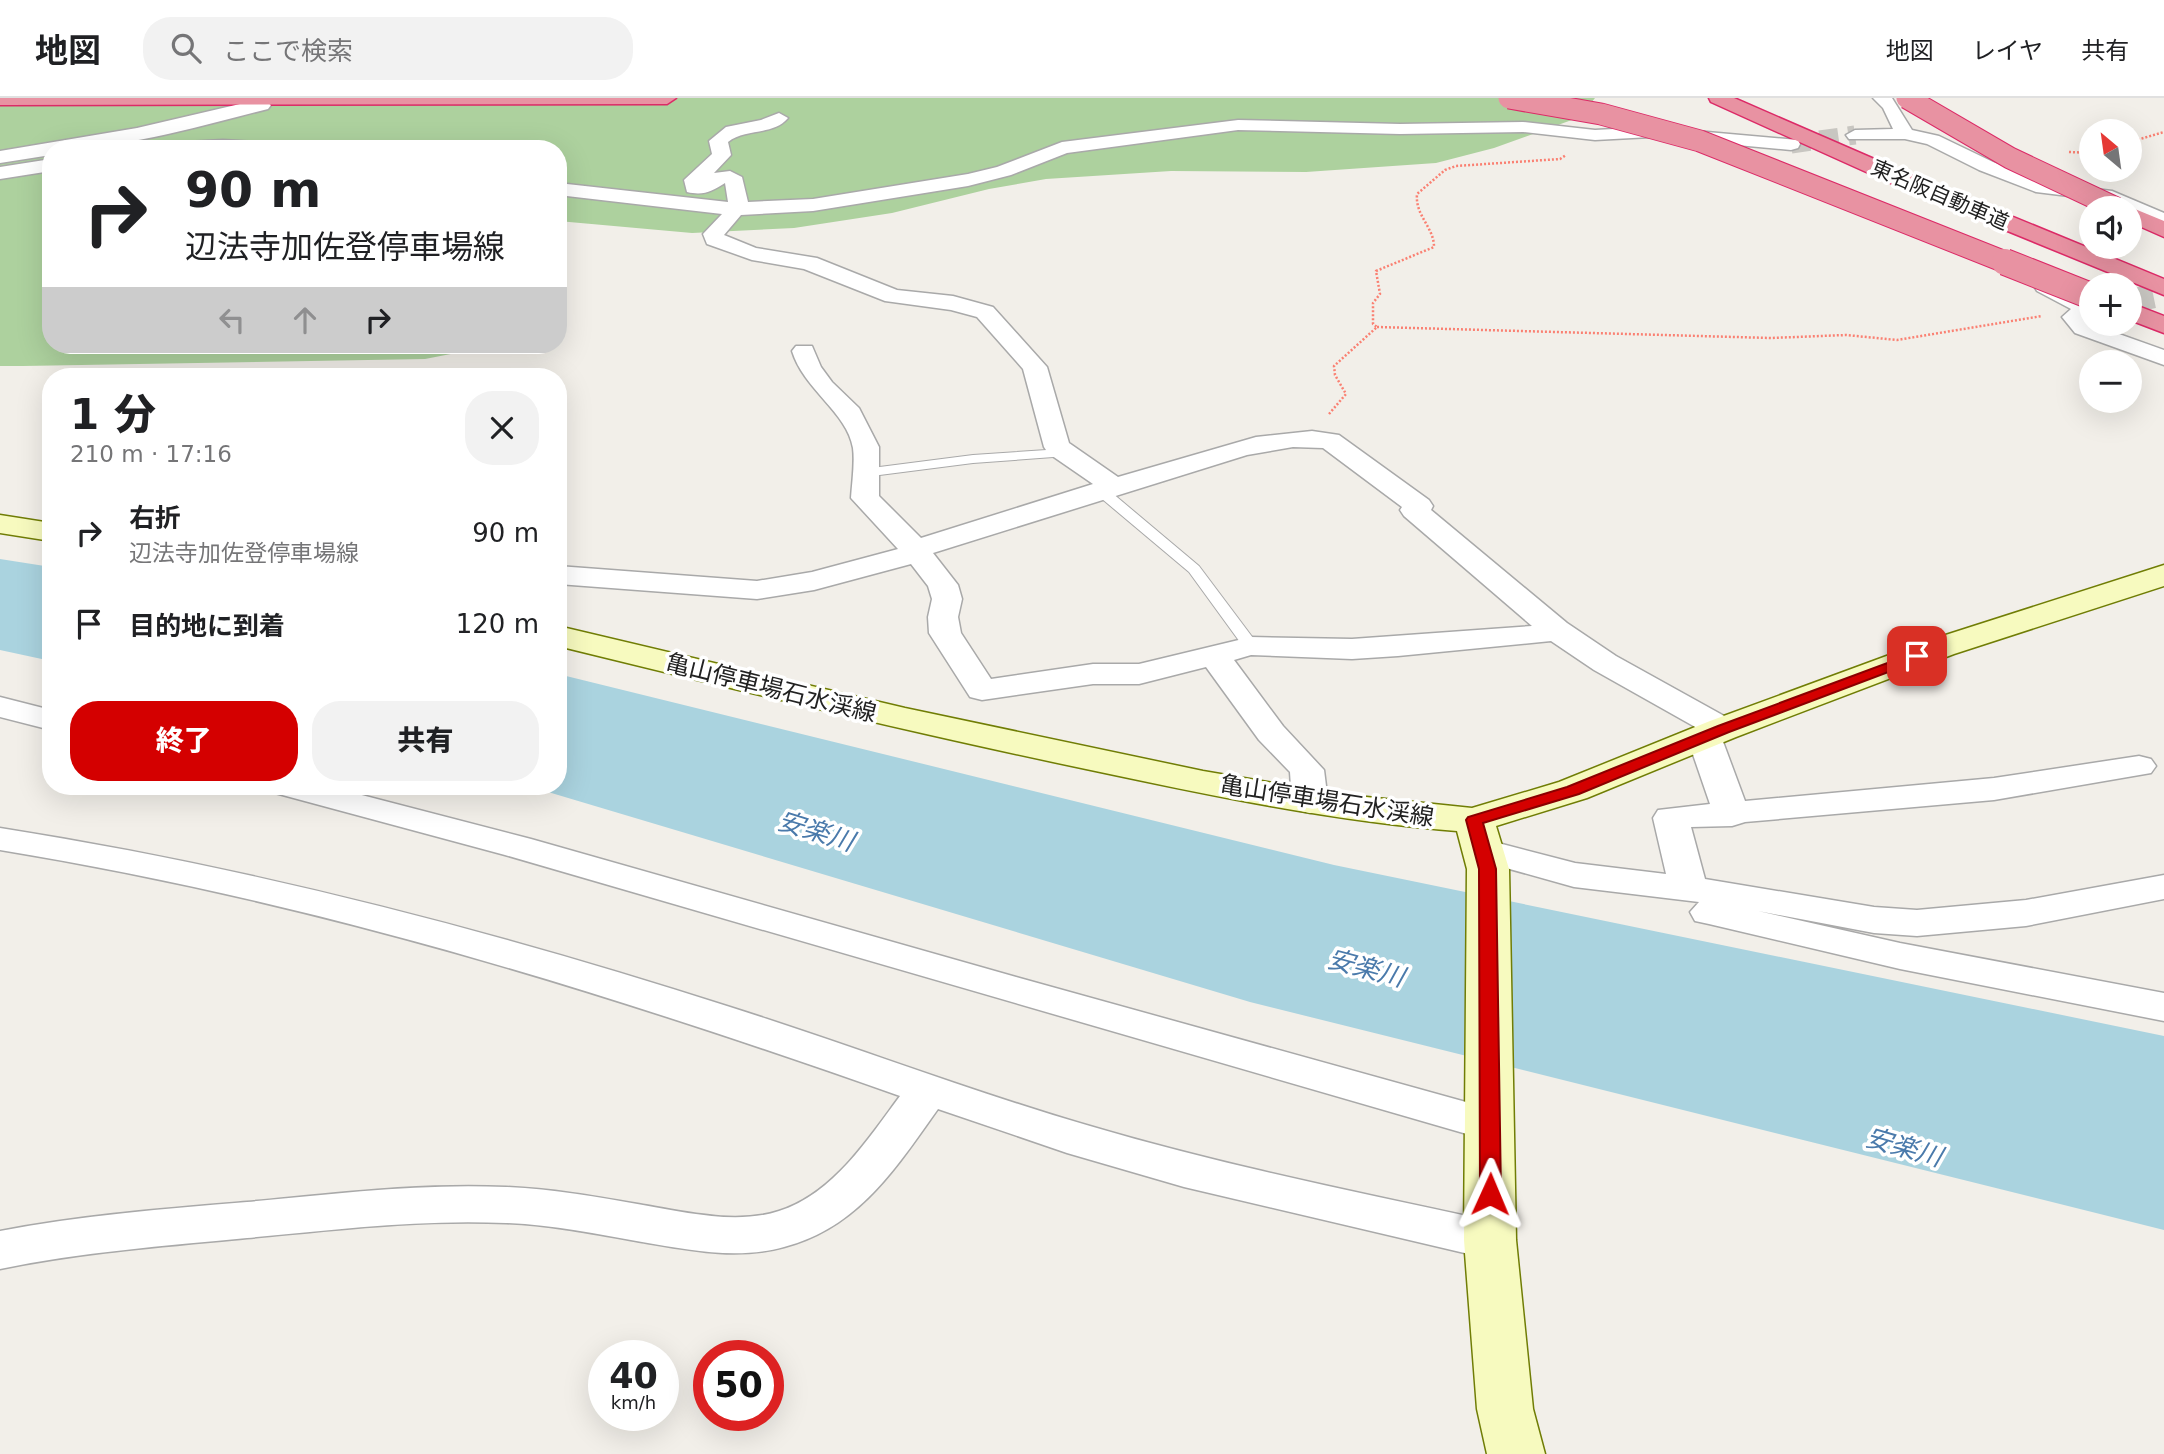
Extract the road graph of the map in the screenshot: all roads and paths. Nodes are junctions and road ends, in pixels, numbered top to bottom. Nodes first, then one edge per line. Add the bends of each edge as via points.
1 (667, 98) edge
2 (1509, 98) edge
3 (1718, 98) edge
4 (1746, 98) edge
5 (1882, 98) edge
6 (1907, 98) edge
7 (0, 99) edge
8 (261, 105) dead end
9 (779, 118) dead end
10 (1651, 132) junction
11 (2164, 132) edge
12 (1905, 134) junction
13 (1595, 135) junction
14 (1855, 135) tunnel mouth
15 (2142, 138) edge
16 (102, 140) edge
17 (1791, 144) tunnel mouth
18 (42, 151) edge
19 (0, 157) edge
20 (42, 166) edge
21 (0, 173) edge
22 (567, 190) edge
23 (2091, 196) edge
24 (735, 209) junction
25 (2142, 220) edge
26 (2164, 220) edge
27 (2164, 230) edge
28 (2079, 239) edge
29 (2129, 259) edge
30 (2164, 273) edge
31 (2164, 288) edge
32 (2079, 303) edge
33 (2079, 304) edge
34 (2079, 309) edge
35 (2142, 316) edge
36 (2164, 325) edge
37 (1377, 327) junction
38 (2105, 336) edge
39 (804, 351) dead end
40 (2164, 358) edge
41 (1312, 438) junction
42 (1062, 453) junction
43 (864, 473) junction
44 (1107, 488) junction
45 (0, 524) edge
46 (42, 531) edge
47 (915, 552) junction
48 (2164, 575) edge
49 (567, 576) edge
50 (1556, 630) junction
51 (567, 638) edge
52 (1251, 646) junction
53 (1214, 655) junction
54 (0, 707) edge
55 (42, 718) edge
56 (1714, 733) junction
57 (2138, 766) dead end
58 (321, 795) edge
59 (1310, 802) junction
60 (1732, 814) junction
61 (0, 839) edge
62 (1481, 846) junction
63 (1574, 875) junction
64 (2164, 887) edge
65 (1689, 889) junction
66 (2164, 1007) edge
67 (929, 1088) junction
68 (1490, 1115) junction
69 (1490, 1240) junction
70 (0, 1250) edge
71 (1516, 1454) edge

1 - 7 highway
2 - 33 highway, bridge via 1601,114 1700,141
3 - 31 highway, 東名阪自動車道
4 - 28 highway, 東名阪自動車道
5 - 12 street
6 - 23 highway, bridge via 2010,158
8 - 16 street
9 - 24 street via 725,134 718,141 722,155 694,180 694,188 702,189 710,188 719,177 730,177 739,200
10 - 13 street
10 - 17 street
10 - 32 street via 1735,161
11 - 15 path
12 - 14 street
12 - 26 street via 1933,140 2043,188 2105,195
13 - 24 street via 1523,127 1211,128 1062,148 968,180 813,205
13 - 37 path via 1571,144 1560,159 1456,166 1417,194 1418,209 1436,243 1429,251 1378,268 1380,294 1373,303
18 - 19 street
20 - 21 street
22 - 24 street
24 - 42 street via 712,237 723,246 809,263 892,296 985,312 1035,367
25 - 27 highway
29 - 30 highway
34 - 37 path via 1897,340 1846,335 1594,335
35 - 36 highway
37 - 41 path via 1334,366 1346,394
38 - 40 street
39 - 43 street via 823,387 853,419 866,447
41 - 44 street via 1258,445
41 - 50 street via 1344,449 1419,506 1414,510
42 - 43 lane
42 - 44 street
43 - 47 street via 865,498
44 - 47 street
44 - 52 lane via 1194,569
45 - 46 main road
47 - 49 street via 814,581 757,590
47 - 53 street via 943,586 945,633 982,690 1093,674 1139,674
48 - 56 main road, 亀山停車場石水渓線 via 1942,647
50 - 52 street via 1398,647
50 - 56 street
51 - 59 main road, 亀山停車場石水渓線 via 956,732
52 - 53 street
53 - 59 street via 1271,733 1307,770
54 - 55 street
56 - 60 street
56 - 62 main road, 亀山停車場石水渓線 via 1573,790
57 - 60 street via 1994,789
58 - 68 street via 998,986
59 - 62 main road, 亀山停車場石水渓線 via 1401,816
60 - 65 street via 1671,818
61 - 67 street via 103,854 292,894 592,978
62 - 63 street
62 - 68 main road
63 - 65 street
63 - 66 street via 1677,905 1900,956
64 - 65 street via 2026,913 1917,923
67 - 69 street via 1083,1141 1224,1179
67 - 70 street via 848,1193 826,1210 783,1229 724,1235 560,1209 417,1206 112,1232
68 - 69 main road
69 - 71 main road via 1504,1409

